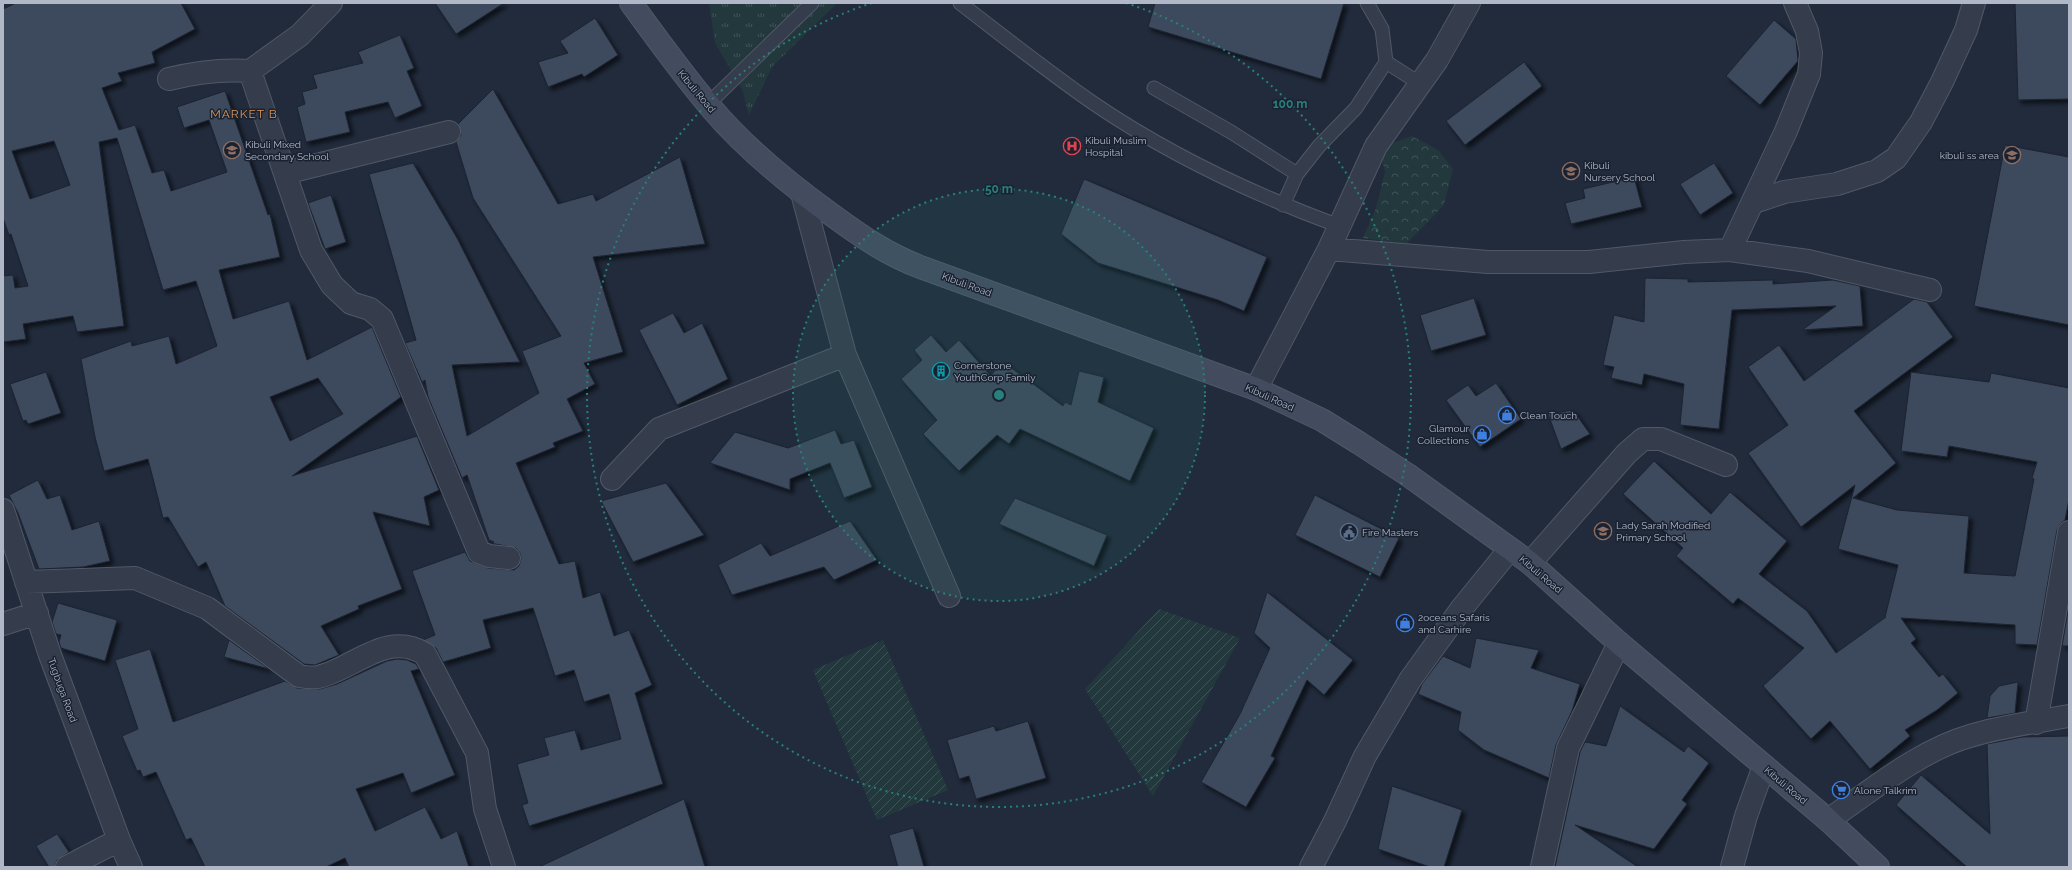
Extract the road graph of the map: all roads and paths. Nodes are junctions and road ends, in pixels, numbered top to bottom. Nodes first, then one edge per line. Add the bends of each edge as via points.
1 (331, 3) edge
2 (630, 3) edge
3 (812, 3) edge
4 (960, 3) edge
5 (1367, 3) edge
6 (1469, 3) edge
7 (1795, 3) edge
8 (1974, 3) edge
9 (1386, 62) junction
10 (250, 71) junction
11 (169, 80) dead end
12 (1419, 83) junction
13 (1154, 88) dead end
14 (708, 104) junction
15 (449, 132) dead end
16 (285, 173) junction
17 (1297, 174) junction
18 (802, 193) junction
19 (1754, 202) junction
20 (1283, 205) junction
21 (1339, 226) junction
22 (1329, 249) junction
23 (1730, 250) junction
24 (1930, 290) dead end
25 (845, 355) junction
26 (1256, 389) junction
27 (1726, 465) dead end
28 (612, 479) dead end
29 (3, 510) edge
30 (2069, 532) edge
31 (1510, 549) junction
32 (509, 558) dead end
33 (1530, 563) junction
34 (26, 582) junction
35 (949, 596) dead end
36 (37, 614) junction
37 (3, 624) edge
38 (1619, 642) junction
39 (2069, 716) edge
40 (2036, 723) junction
41 (1764, 766) junction
42 (1828, 820) junction
43 (119, 840) junction
44 (68, 867) edge
45 (130, 867) edge
46 (504, 867) edge
47 (1311, 867) edge
48 (1542, 867) edge
49 (1732, 867) edge
50 (1878, 867) edge

1 - 10 street via 300,36
2 - 14 street, Kibuli Road via 674,64
3 - 14 lane
4 - 20 lane via 1094,104 1175,152
5 - 9 lane via 1382,29
6 - 12 street via 1437,60
7 - 19 street via 1807,31 1811,53 1809,74
8 - 19 street via 1966,30 1942,82 1921,122 1896,158 1877,171 1837,184 1784,192
9 - 12 lane
9 - 17 lane via 1356,108
10 - 11 street via 195,73
10 - 16 street
12 - 21 street via 1376,146
13 - 17 lane
14 - 18 street, Kibuli Road via 755,152
15 - 16 street
16 - 32 street via 311,250 332,285 352,303 370,309 382,319 479,552 488,556
17 - 20 lane
18 - 25 street
18 - 26 street, Kibuli Road via 875,246 899,259
19 - 23 street
20 - 21 lane
21 - 22 street
22 - 23 street via 1488,262 1589,262
22 - 26 street
23 - 24 street via 1808,261
25 - 28 street via 659,429
25 - 35 street
26 - 31 street, Kibuli Road via 1322,420 1359,443
27 - 33 street via 1661,439 1643,439 1627,453
29 - 34 street, Tugbuga Road
30 - 40 street
31 - 33 street, Kibuli Road
31 - 47 street via 1462,608 1410,680 1365,756
33 - 38 street, Kibuli Road
34 - 36 street, Tugbuga Road
34 - 46 street via 135,578 207,608 299,676 316,678 370,653 396,646 413,646 424,654 477,753 485,809
36 - 37 street
36 - 43 street, Tugbuga Road
38 - 41 street, Kibuli Road
38 - 48 street via 1568,748
39 - 40 street
40 - 42 street via 1969,736 1935,750
41 - 42 street, Kibuli Road
41 - 49 street via 1746,816
42 - 50 street, Kibuli Road
43 - 44 street
43 - 45 street, Tugbuga Road

